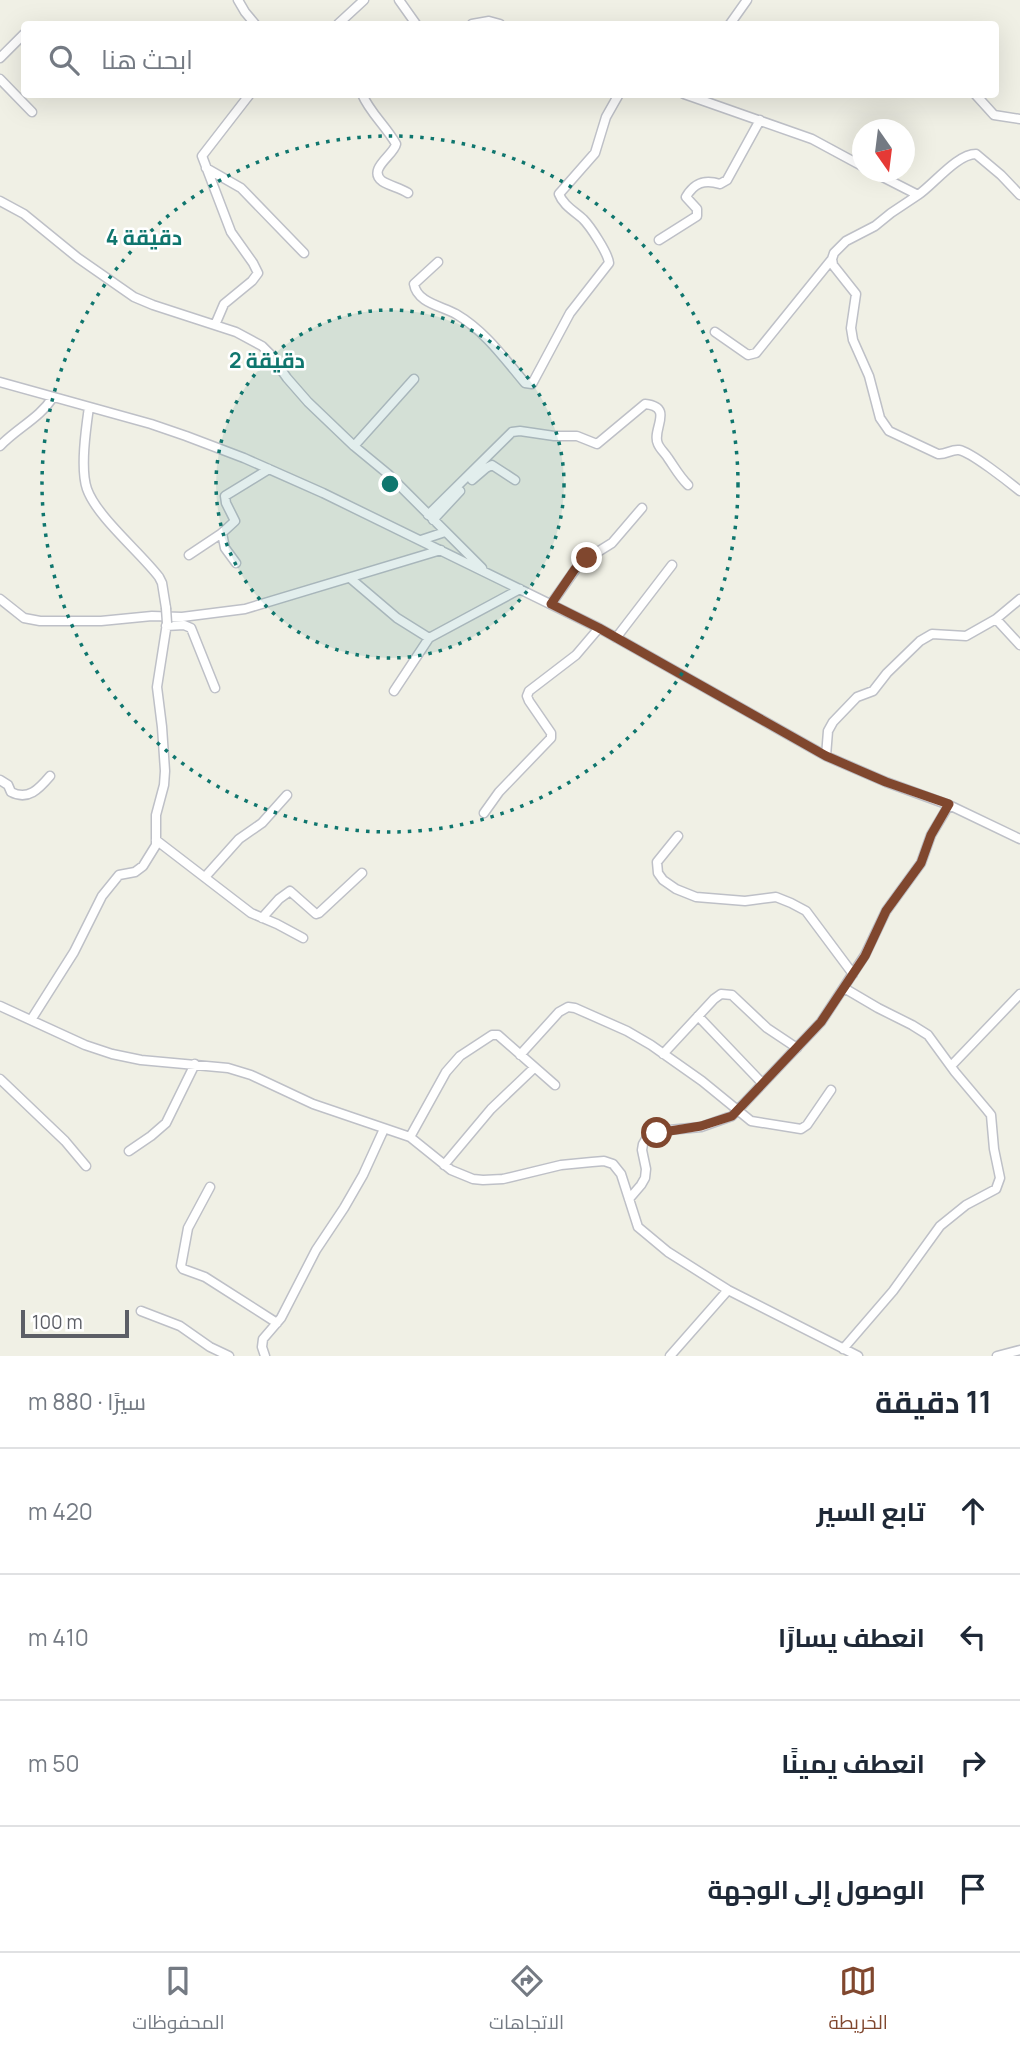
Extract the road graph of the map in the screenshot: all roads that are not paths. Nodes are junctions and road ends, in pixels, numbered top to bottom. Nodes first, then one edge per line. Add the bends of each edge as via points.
1 (239, 0) edge
2 (364, 0) edge
3 (400, 0) edge
4 (747, 0) edge
5 (252, 21) edge
6 (341, 21) edge
7 (414, 21) edge
8 (732, 21) edge
9 (21, 37) edge
10 (0, 58) edge
11 (0, 79) edge
12 (247, 98) edge
13 (364, 98) edge
14 (617, 98) edge
15 (696, 98) edge
16 (979, 98) edge
17 (32, 112) dead end
18 (1020, 119) edge
19 (760, 120) junction
20 (852, 160) edge
21 (206, 168) junction
22 (893, 182) edge
23 (408, 193) dead end
24 (918, 195) junction
25 (1020, 195) edge
26 (0, 201) edge
27 (659, 240) dead end
28 (304, 253) dead end
29 (832, 259) junction
30 (438, 262) dead end
31 (215, 325) junction
32 (715, 332) dead end
33 (414, 379) dead end
34 (0, 382) edge
35 (53, 397) junction
36 (89, 407) junction
37 (0, 446) edge
38 (354, 446) junction
39 (269, 469) junction
40 (515, 480) dead end
41 (688, 485) dead end
42 (1020, 491) edge
43 (642, 508) dead end
44 (431, 517) junction
45 (445, 532) junction
46 (222, 533) junction
47 (421, 540) junction
48 (441, 550) junction
49 (189, 555) dead end
50 (236, 563) dead end
51 (673, 565) dead end
52 (491, 576) junction
53 (350, 578) junction
54 (520, 589) junction
55 (0, 599) edge
56 (1020, 599) edge
57 (551, 604) junction
58 (996, 619) junction
59 (167, 625) junction
60 (599, 628) junction
61 (429, 638) junction
62 (616, 638) junction
63 (1020, 645) edge
64 (215, 688) dead end
65 (394, 691) dead end
66 (826, 756) junction
67 (50, 776) dead end
68 (0, 780) edge
69 (286, 795) dead end
70 (949, 804) junction
71 (484, 813) dead end
72 (678, 836) dead end
73 (1020, 839) edge
74 (156, 840) junction
75 (362, 873) dead end
76 (205, 877) junction
77 (262, 918) junction
78 (303, 939) dead end
79 (853, 974) junction
80 (845, 988) junction
81 (1020, 994) edge
82 (0, 1006) edge
83 (698, 1016) junction
84 (31, 1020) junction
85 (797, 1048) junction
86 (663, 1054) junction
87 (520, 1055) junction
88 (195, 1064) junction
89 (951, 1066) junction
90 (534, 1068) junction
91 (0, 1079) edge
92 (762, 1083) junction
93 (555, 1085) dead end
94 (831, 1090) dead end
95 (739, 1111) junction
96 (384, 1129) junction
97 (410, 1137) junction
98 (129, 1151) dead end
99 (444, 1165) junction
100 (86, 1167) dead end
101 (210, 1187) dead end
102 (629, 1199) junction
103 (728, 1290) junction
104 (141, 1311) dead end
105 (277, 1323) junction
106 (844, 1349) junction
107 (1020, 1350) edge
108 (229, 1356) edge
109 (265, 1356) edge
110 (670, 1356) edge
111 (858, 1356) edge
112 (997, 1356) edge

1 - 5 street
2 - 6 street
3 - 7 street
4 - 8 street
9 - 10 street
11 - 17 street
12 - 21 street via 205,152
13 - 23 street via 396,144 379,165 379,177
14 - 30 street via 595,153 559,194 594,232 609,263 570,313 532,384 525,383 498,349 467,322 417,292 414,284
15 - 19 street
16 - 18 street via 994,115
19 - 20 street
19 - 27 street via 727,180 703,182 688,193 686,197 698,214
21 - 28 street via 241,188
21 - 31 street via 231,232 258,273 224,304
22 - 24 street
24 - 25 street via 971,154 994,168
24 - 29 street via 846,242
26 - 31 street via 134,297
29 - 32 street via 756,353 748,355
29 - 42 street via 856,294 853,340 885,426 938,454 954,450 970,454
31 - 38 street via 262,346 302,396
33 - 38 street
34 - 35 street
35 - 36 street
35 - 37 street
36 - 39 street via 186,436
36 - 59 street, bridge via 87,490 159,577
38 - 44 street
39 - 46 street via 225,496 235,521
39 - 47 street
40 - 44 street via 489,466
41 - 44 street via 656,440 660,412 645,404 597,444 577,436 512,432
43 - 57 street via 612,543 580,563
44 - 45 street
45 - 47 street
45 - 52 street
46 - 49 street
46 - 50 street via 225,548
47 - 48 street
48 - 52 street
48 - 53 street
51 - 62 street
52 - 54 street
53 - 55 street via 245,609 182,617 40,621 24,618
53 - 61 street
54 - 57 street
54 - 61 street
56 - 58 street
57 - 60 street
58 - 63 street
58 - 66 street via 966,636 932,634 920,642 873,691 857,696 833,722
59 - 64 street via 191,628
59 - 74 street via 157,687 165,771
60 - 62 street
60 - 71 street via 576,654 528,691 527,698 551,738
61 - 65 street
62 - 66 street
66 - 70 street
67 - 68 street via 38,790 24,796 11,792
69 - 76 street
70 - 73 street
70 - 79 street via 921,863 886,911
72 - 79 street via 657,862 663,880 696,897 776,898 791,903 810,914
74 - 76 street
74 - 84 street via 143,866 119,875 102,895 74,952
75 - 77 street via 319,913 290,891
76 - 77 street
77 - 78 street
79 - 80 street
80 - 85 street
80 - 89 street via 922,1031
81 - 89 street
82 - 84 street
83 - 85 street via 722,994 732,995
83 - 86 street
83 - 92 street
84 - 88 street via 112,1054
85 - 92 street
86 - 87 street via 627,1031 568,1007
86 - 95 street
87 - 90 street
87 - 97 street via 496,1034 460,1056 446,1072
88 - 96 street via 251,1075 313,1104
88 - 98 street via 166,1123
89 - 106 street via 991,1115 999,1183 940,1226
90 - 93 street
90 - 99 street via 491,1109
91 - 100 street
92 - 95 street
94 - 95 street via 801,1129 751,1121
95 - 102 street via 719,1122 669,1130 646,1139 642,1150 645,1178
96 - 97 street
96 - 105 street via 363,1175
97 - 99 street
99 - 102 street via 462,1176 490,1180 604,1161 618,1169
101 - 105 street via 188,1228 181,1266
102 - 103 street via 638,1227 646,1235
103 - 106 street
103 - 110 street
104 - 108 street via 180,1326
105 - 109 street via 262,1343
106 - 111 street
107 - 112 street

